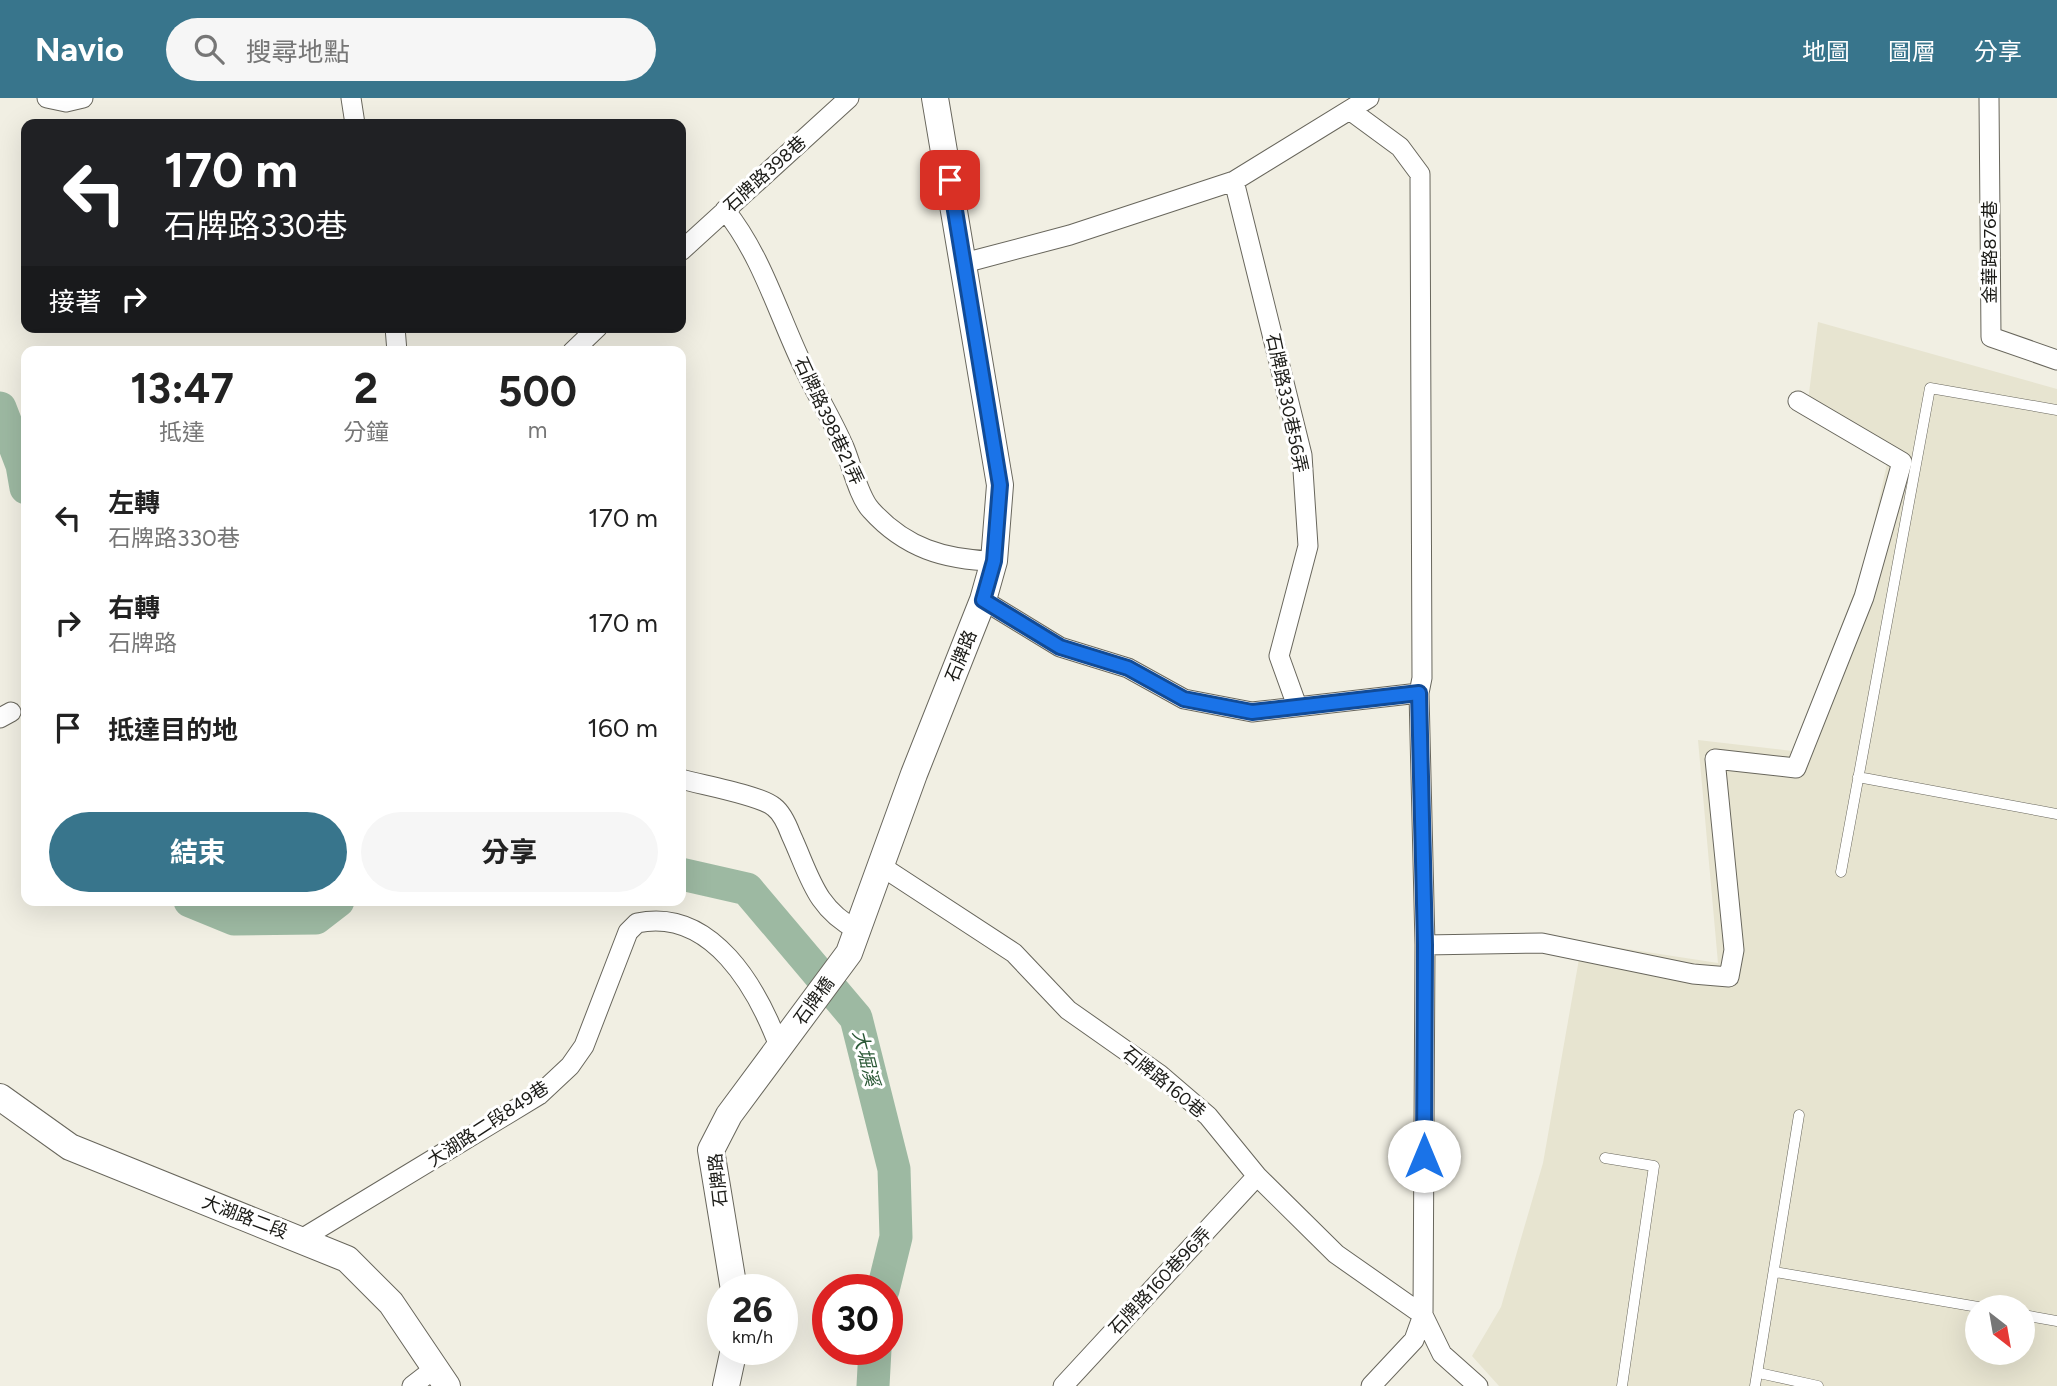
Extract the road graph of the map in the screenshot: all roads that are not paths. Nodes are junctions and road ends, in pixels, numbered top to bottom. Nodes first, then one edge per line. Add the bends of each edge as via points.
1 (47, 98) edge
2 (83, 98) edge
3 (351, 98) edge
4 (849, 98) edge
5 (935, 98) edge
6 (1369, 98) edge
7 (1989, 98) edge
8 (1351, 111) junction
9 (354, 119) edge
10 (1234, 181) junction
11 (725, 211) junction
12 (686, 246) edge
13 (964, 263) junction
14 (592, 333) edge
15 (578, 346) edge
16 (2057, 360) edge
17 (1798, 401) dead end
18 (2057, 410) edge
19 (994, 561) junction
20 (983, 600) junction
21 (1419, 693) junction
22 (1297, 706) junction
23 (1858, 777) junction
24 (686, 781) edge
25 (2057, 814) edge
26 (881, 866) junction
27 (1841, 872) dead end
28 (853, 941) junction
29 (1425, 945) junction
30 (780, 1049) junction
31 (0, 1097) edge
32 (1799, 1115) dead end
33 (1605, 1158) dead end
34 (1257, 1177) junction
35 (303, 1238) junction
36 (1775, 1272) junction
37 (731, 1274) edge
38 (1965, 1305) edge
39 (1423, 1315) junction
40 (2035, 1317) edge
41 (2057, 1321) edge
42 (731, 1365) edge
43 (1759, 1373) junction
44 (440, 1377) edge
45 (412, 1386) edge
46 (726, 1386) edge
47 (1063, 1386) edge
48 (1371, 1386) edge
49 (1478, 1386) edge
50 (1622, 1386) edge
51 (1755, 1386) edge
52 (1818, 1386) edge

1 - 2 street via 66,102
3 - 9 street
4 - 11 street, 石牌路398巷
5 - 13 street, 石牌路
6 - 8 street
7 - 16 street, 金華路876巷 via 1991,337
8 - 10 street
8 - 21 street via 1400,147 1420,174
10 - 13 street via 1070,235
10 - 22 street, 石牌路330巷56弄 via 1302,455 1308,546 1279,656
11 - 12 street, 石牌路398巷
11 - 19 street, 石牌路398巷21弄 via 776,299 869,509 901,535 943,557
13 - 19 street, 石牌路 via 1000,485
14 - 15 street
17 - 29 street via 1902,462 1864,597 1796,768 1715,759 1734,950 1729,977 1542,943
18 - 23 lane via 1930,388
19 - 20 street, 石牌路
20 - 22 street via 1060,647 1128,668 1184,699 1252,712
20 - 26 street, 石牌路
21 - 22 street
21 - 29 street
23 - 25 lane
23 - 27 lane
24 - 28 street via 774,807 811,883
26 - 28 street, 石牌路
26 - 34 street, 石牌路160巷 via 1014,953 1068,1010 1159,1074 1208,1116
28 - 30 street, 石牌橋
29 - 39 street
30 - 35 street, 大湖路二段849巷 via 748,982 709,938 670,922 636,923 628,932 584,1046 570,1066 539,1095
30 - 37 street, 石牌路 via 729,1115 711,1150
31 - 35 street, 大湖路二段 via 70,1147
32 - 36 lane
33 - 50 lane via 1654,1166
34 - 39 street, 石牌路160巷 via 1336,1254
34 - 47 street, 石牌路160巷96弄
35 - 44 street, 大湖路二段 via 347,1259 365,1276 391,1303
36 - 38 lane
36 - 43 lane
39 - 48 street via 1414,1340
39 - 49 street, 石牌路160巷 via 1442,1354
40 - 41 lane
42 - 46 street
43 - 51 lane
43 - 52 lane
44 - 45 street

